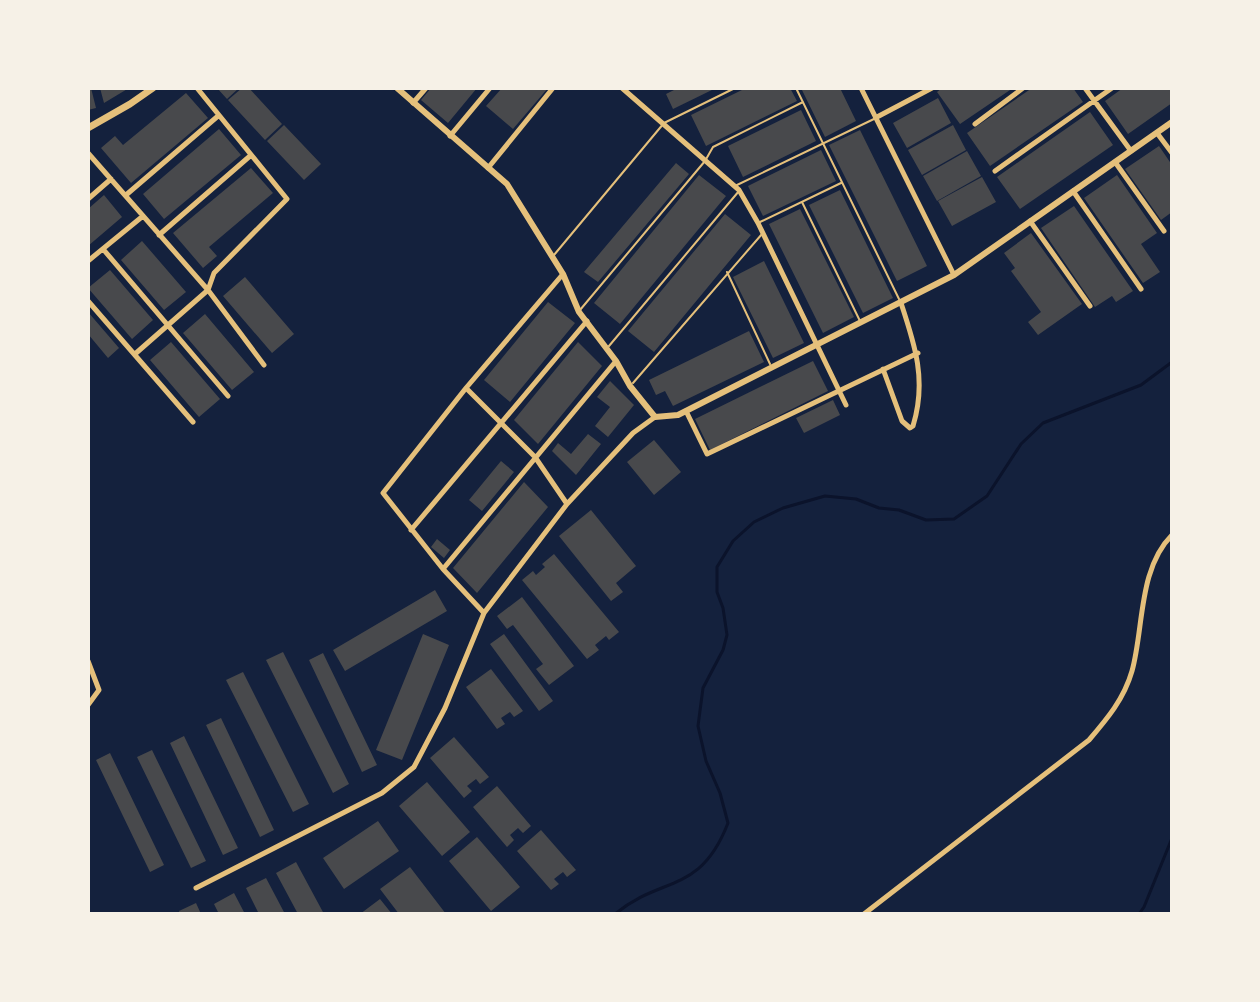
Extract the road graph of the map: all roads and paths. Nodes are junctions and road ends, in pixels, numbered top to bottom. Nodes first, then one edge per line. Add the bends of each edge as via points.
1 (153, 88) edge
2 (197, 88) edge
3 (397, 88) edge
4 (426, 88) edge
5 (490, 88) edge
6 (553, 88) edge
7 (622, 88) edge
8 (735, 88) edge
9 (796, 88) edge
10 (861, 88) edge
11 (932, 88) edge
12 (1023, 88) edge
13 (1085, 88) edge
14 (1112, 88) edge
15 (1094, 101) junction
16 (803, 102) junction
17 (412, 104) junction
18 (218, 116) junction
19 (877, 117) junction
20 (1172, 122) edge
21 (664, 123) junction
22 (975, 124) dead end
23 (88, 128) edge
24 (1157, 133) junction
25 (450, 136) junction
26 (822, 143) junction
27 (1131, 151) junction
28 (88, 153) edge
29 (1172, 153) edge
30 (250, 156) junction
31 (705, 161) junction
32 (1115, 162) junction
33 (488, 168) junction
34 (995, 171) dead end
35 (111, 179) junction
36 (842, 182) junction
37 (737, 188) junction
38 (1073, 191) junction
39 (126, 195) junction
40 (88, 199) edge
41 (802, 202) junction
42 (143, 216) junction
43 (1029, 221) junction
44 (758, 223) junction
45 (1164, 231) dead end
46 (763, 233) junction
47 (159, 235) junction
48 (103, 249) junction
49 (551, 258) junction
50 (88, 261) edge
51 (727, 272) junction
52 (563, 274) junction
53 (954, 275) junction
54 (1141, 289) dead end
55 (208, 290) junction
56 (88, 301) edge
57 (901, 303) junction
58 (1090, 306) dead end
59 (579, 312) junction
60 (587, 321) junction
61 (860, 322) junction
62 (168, 326) junction
63 (817, 345) junction
64 (607, 348) junction
65 (918, 353) junction
66 (135, 354) junction
67 (616, 361) junction
68 (264, 365) dead end
69 (772, 369) junction
70 (883, 369) junction
71 (630, 386) junction
72 (466, 388) junction
73 (839, 391) junction
74 (228, 396) dead end
75 (846, 405) dead end
76 (686, 411) junction
77 (655, 417) junction
78 (193, 422) dead end
79 (500, 423) junction
80 (535, 457) junction
81 (567, 504) junction
82 (411, 530) junction
83 (1172, 535) edge
84 (443, 569) junction
85 (484, 613) junction
86 (88, 661) edge
87 (88, 705) edge
88 (196, 888) dead end
89 (864, 914) edge

1 - 23 main road
2 - 18 street
3 - 17 street
4 - 17 street
5 - 25 street
6 - 33 street
7 - 21 street
8 - 21 lane
9 - 16 lane
10 - 19 street
11 - 19 street
12 - 22 street
13 - 15 street
14 - 15 street
15 - 27 street
15 - 34 street
16 - 26 lane
16 - 31 lane via 713,147
17 - 25 street
18 - 30 street
18 - 39 street
19 - 26 lane
19 - 53 street
20 - 24 street
21 - 31 street
21 - 49 lane
24 - 27 street
24 - 29 street
25 - 33 street
26 - 36 lane
26 - 37 lane
27 - 32 street
28 - 35 street
30 - 47 street
30 - 55 street via 287,199 214,273
31 - 37 street
31 - 59 lane
32 - 38 street
32 - 45 street
33 - 49 street via 507,184
35 - 39 street
35 - 40 street
36 - 41 lane
36 - 57 lane
37 - 44 street
37 - 64 lane
38 - 43 street
38 - 54 street
39 - 42 street
41 - 44 lane
41 - 61 lane
42 - 47 street
42 - 48 street
43 - 53 street
43 - 58 street
44 - 46 street
46 - 51 lane
46 - 63 street
47 - 55 street
48 - 50 street
48 - 62 street
49 - 52 street
51 - 69 lane
51 - 71 lane
52 - 59 street
52 - 72 street
53 - 57 street
55 - 62 street
55 - 68 street
56 - 66 street
57 - 61 street
57 - 65 street
59 - 60 street
60 - 64 street
60 - 79 street
61 - 63 street
62 - 66 street
62 - 74 street
63 - 69 street
63 - 73 street
64 - 67 street
65 - 70 street
65 - 70 street via 916,413 910,428 902,421
66 - 78 street
67 - 71 street
67 - 80 street
69 - 76 street
70 - 73 street
71 - 77 street
72 - 79 street
72 - 82 street via 383,493
73 - 75 street
73 - 76 street via 707,454
76 - 77 street
77 - 81 street via 633,433
79 - 80 street
79 - 82 street
80 - 81 street
80 - 84 street
81 - 85 street
82 - 84 street
83 - 89 street via 1155,560 1132,673 1115,710 1089,740
84 - 85 street
85 - 88 street via 414,767 382,793
86 - 87 street via 99,690

